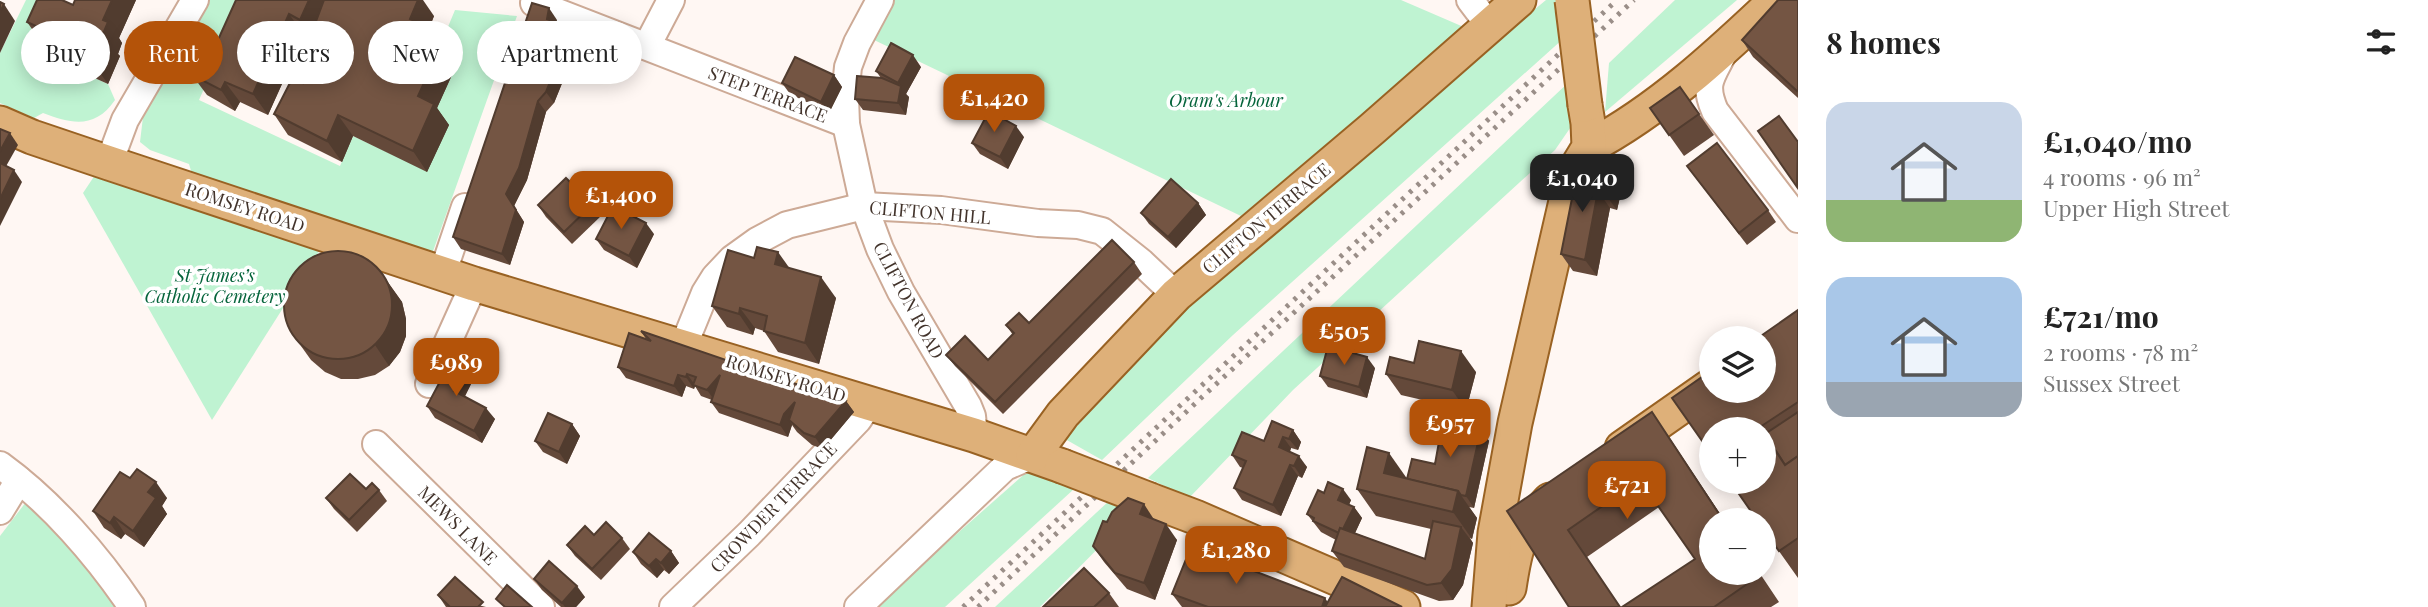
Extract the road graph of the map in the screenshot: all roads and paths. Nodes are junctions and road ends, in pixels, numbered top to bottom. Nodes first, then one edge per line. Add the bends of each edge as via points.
1 (195, 0) edge
2 (671, 0) edge
3 (880, 0) edge
4 (1519, 0) edge
5 (1572, 0) edge
6 (1776, 0) edge
7 (532, 9) edge
8 (1480, 13) edge
9 (648, 46) junction
10 (1726, 47) junction
11 (0, 123) edge
12 (846, 124) junction
13 (1589, 147) junction
14 (108, 163) junction
15 (475, 180) edge
16 (864, 206) junction
17 (1798, 219) edge
18 (443, 272) junction
19 (474, 284) junction
20 (1176, 295) junction
21 (683, 347) junction
22 (429, 384) dead end
23 (1699, 394) edge
24 (869, 404) junction
25 (974, 435) junction
26 (376, 444) dead end
27 (1048, 461) junction
28 (1508, 468) junction
29 (10, 472) edge
30 (1576, 481) junction
31 (0, 511) edge
32 (132, 607) edge
33 (541, 607) edge
34 (673, 607) edge
35 (858, 607) edge
36 (1403, 607) edge
37 (1489, 607) edge
38 (1504, 607) edge

1 - 14 street via 125,120
2 - 9 street
3 - 12 street, CLIFTON ROAD via 848,67
4 - 8 main road, CLIFTON TERRACE
5 - 13 main road, bridge
6 - 10 main road
7 - 9 street, STEP TERRACE
8 - 20 main road, CLIFTON TERRACE via 1372,129
9 - 12 street, STEP TERRACE
10 - 13 main road via 1612,135
10 - 17 street via 1710,80 1707,92 1711,102
11 - 14 main road, ROMSEY ROAD
12 - 16 street, CLIFTON ROAD
13 - 28 main road via 1572,175
14 - 18 main road, ROMSEY ROAD
15 - 18 street
16 - 20 street, CLIFTON HILL via 941,210 1102,231
16 - 21 street, CLIFTON HILL via 787,225 732,259 705,293
16 - 25 street, CLIFTON ROAD via 901,292 968,406
18 - 19 main road, ROMSEY ROAD
19 - 21 main road, ROMSEY ROAD
19 - 22 street
20 - 27 main road, CLIFTON TERRACE via 1057,421
21 - 24 main road, ROMSEY ROAD
23 - 30 main road
24 - 25 main road, ROMSEY ROAD
24 - 34 street, CROWDER TERRACE via 750,534
25 - 27 main road, ROMSEY ROAD
26 - 33 street, MEWS LANE
27 - 35 street via 1005,467
27 - 36 main road, ROMSEY ROAD, bridge
28 - 30 main road via 1534,490
28 - 37 main road via 1495,533
29 - 31 street
29 - 32 street via 77,536
30 - 38 main road via 1527,524 1518,539

